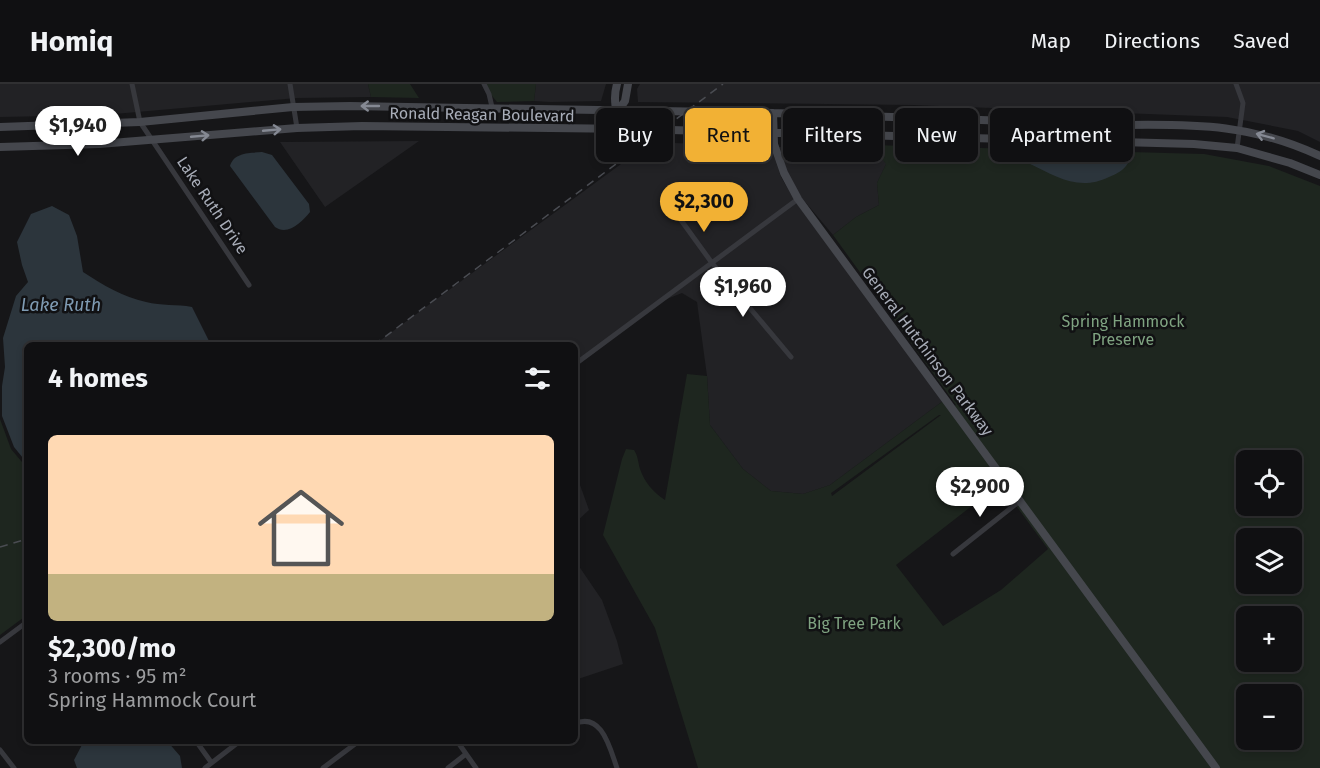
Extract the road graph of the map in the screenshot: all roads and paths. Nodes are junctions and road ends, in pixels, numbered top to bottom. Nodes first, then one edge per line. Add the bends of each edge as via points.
1 (132, 84) edge
2 (290, 84) edge
3 (484, 84) edge
4 (617, 84) edge
5 (628, 84) edge
6 (1236, 84) edge
7 (293, 107) junction
8 (492, 107) junction
9 (617, 108) edge
10 (620, 108) edge
11 (596, 110) edge
12 (673, 112) edge
13 (773, 113) junction
14 (140, 122) junction
15 (0, 127) edge
16 (297, 128) junction
17 (596, 129) edge
18 (1241, 129) junction
19 (673, 130) edge
20 (774, 133) junction
21 (154, 140) junction
22 (0, 147) edge
23 (1238, 148) junction
24 (1320, 156) edge
25 (1320, 176) edge
26 (798, 199) junction
27 (678, 216) dead end
28 (712, 263) junction
29 (249, 285) dead end
30 (791, 357) dead end
31 (578, 363) edge
32 (1021, 500) junction
33 (953, 554) dead end
34 (24, 624) edge
35 (0, 642) edge
36 (578, 723) edge
37 (198, 744) edge
38 (236, 744) edge
39 (355, 744) edge
40 (459, 744) edge
41 (0, 750) edge
42 (466, 754) junction
43 (211, 762) junction
44 (14, 768) edge
45 (205, 768) edge
46 (322, 768) edge
47 (448, 768) edge
48 (476, 768) edge
49 (617, 768) edge
50 (1216, 768) edge

1 - 14 street
2 - 7 street
3 - 8 street
4 - 9 main road
5 - 10 main road
6 - 18 street via 1243,103
8 -> 7 main road, Ronald Reagan Boulevard
7 - 14 main road, Ronald Reagan Boulevard
7 - 16 street
8 - 11 main road, Ronald Reagan Boulevard
12 - 13 main road, Ronald Reagan Boulevard
13 - 18 main road, Ronald Reagan Boulevard via 1183,124
13 - 20 main road, General Hutchinson Parkway
14 - 15 main road, Ronald Reagan Boulevard
14 - 21 street, Lake Ruth Drive
16 - 17 main road, Ronald Reagan Boulevard
21 -> 16 main road, Ronald Reagan Boulevard
18 - 23 street
24 -> 18 main road, Ronald Reagan Boulevard via 1292,143
19 - 20 main road, Ronald Reagan Boulevard
20 - 23 main road, Ronald Reagan Boulevard
20 - 26 main road, General Hutchinson Parkway via 781,164
21 - 22 main road, Ronald Reagan Boulevard
21 - 29 street, Lake Ruth Drive
23 - 25 main road, Ronald Reagan Boulevard
26 - 28 street
26 - 32 main road, General Hutchinson Parkway
27 - 28 street
28 - 30 street
28 - 31 street
32 - 33 street
32 - 50 main road, General Hutchinson Parkway
34 - 35 street
36 - 49 street via 589,722 600,729
37 - 43 street
38 - 43 street
39 - 46 street
40 - 42 street
41 - 44 street
42 - 47 street
42 - 48 street
43 - 45 street

